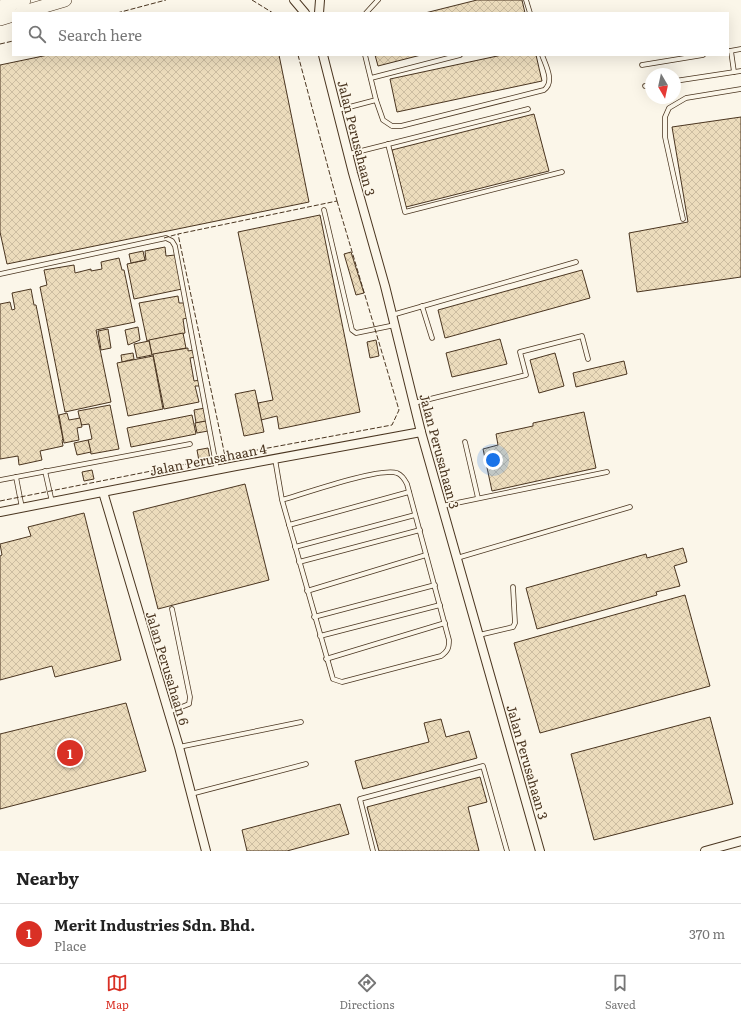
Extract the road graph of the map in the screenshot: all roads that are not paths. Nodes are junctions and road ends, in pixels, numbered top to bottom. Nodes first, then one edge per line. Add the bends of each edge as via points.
1 (24, 0) edge
2 (65, 0) edge
3 (294, 0) edge
4 (320, 0) edge
5 (378, 0) edge
6 (526, 0) edge
7 (0, 7) edge
8 (24, 12) edge
9 (303, 12) edge
10 (319, 12) edge
11 (367, 12) edge
12 (530, 12) edge
13 (12, 15) edge
14 (0, 19) edge
15 (741, 49) edge
16 (729, 51) edge
17 (324, 56) edge
18 (365, 56) edge
19 (456, 56) edge
20 (542, 56) edge
21 (697, 56) edge
22 (642, 65) dead end
23 (741, 71) edge
24 (734, 72) junction
25 (371, 78) junction
26 (681, 80) edge
27 (741, 90) edge
28 (376, 100) junction
29 (528, 109) dead end
30 (338, 110) junction
31 (388, 144) junction
32 (348, 154) junction
33 (562, 172) dead end
34 (324, 210) dead end
35 (683, 219) dead end
36 (576, 262) dead end
37 (0, 274) edge
38 (422, 306) junction
39 (392, 315) junction
40 (395, 325) junction
41 (432, 338) dead end
42 (588, 358) dead end
43 (414, 403) junction
44 (421, 432) junction
45 (465, 442) dead end
46 (190, 444) dead end
47 (275, 459) junction
48 (217, 470) junction
49 (45, 471) junction
50 (607, 472) dead end
51 (16, 477) junction
52 (0, 480) edge
53 (103, 492) junction
54 (409, 492) junction
55 (478, 498) junction
56 (282, 500) junction
57 (52, 502) junction
58 (442, 506) junction
59 (630, 507) dead end
60 (22, 508) junction
61 (0, 512) edge
62 (415, 515) junction
63 (289, 525) junction
64 (420, 530) junction
65 (295, 546) junction
66 (426, 555) junction
67 (457, 558) junction
68 (299, 562) junction
69 (435, 585) junction
70 (513, 587) dead end
71 (307, 591) junction
72 (440, 605) junction
73 (172, 609) dead end
74 (314, 617) junction
75 (445, 623) junction
76 (479, 635) junction
77 (320, 636) junction
78 (326, 659) junction
79 (168, 712) junction
80 (301, 722) dead end
81 (179, 747) junction
82 (306, 764) dead end
83 (191, 794) junction
84 (741, 841) edge
85 (206, 851) edge
86 (373, 851) edge
87 (507, 851) edge
88 (540, 851) edge
89 (705, 851) edge

1 - 7 main road
2 - 8 main road
3 - 9 street
4 - 10 street
5 - 11 lane
6 - 12 lane
13 - 14 main road
15 - 16 lane
16 - 24 lane
17 - 30 street, Jalan Perusahaan 3
18 - 25 lane
19 - 25 lane
20 - 28 lane via 550,82 544,90 401,126 392,126 383,120
21 - 22 lane
23 - 24 lane
24 - 26 lane
25 - 28 lane
27 - 35 lane via 686,98 669,108 665,117 666,137
28 - 30 lane
29 - 31 lane
30 - 32 street, Jalan Perusahaan 3
31 - 32 lane
31 - 33 lane via 405,212
32 - 39 street, Jalan Perusahaan 3
34 - 40 lane via 352,330 356,333
36 - 38 lane
37 - 48 lane via 166,238 172,241
38 - 39 lane
38 - 41 lane
39 - 40 street, Jalan Perusahaan 3
40 - 43 street, Jalan Perusahaan 3
42 - 43 lane via 582,336 520,352 526,375
43 - 44 street, Jalan Perusahaan 3
44 - 47 street, Jalan Perusahaan 4
44 - 58 street, Jalan Perusahaan 3
45 - 55 lane
46 - 49 lane
47 - 48 street, Jalan Perusahaan 4
47 - 56 lane
48 - 53 street, Jalan Perusahaan 4
49 - 51 lane
49 - 57 lane
50 - 55 lane
51 - 52 lane
51 - 60 lane
53 - 57 street, Jalan Perusahaan 4
53 - 79 street, Jalan Perusahaan 6
54 - 56 lane via 403,478 396,473 387,472
54 - 62 lane
54 - 63 lane
55 - 58 lane
56 - 63 lane
57 - 60 street, Jalan Perusahaan 4
58 - 67 street, Jalan Perusahaan 3
59 - 67 lane
60 - 61 street, Jalan Perusahaan 4
62 - 64 lane
62 - 65 lane
63 - 65 lane
64 - 66 lane
64 - 68 lane
65 - 68 lane
66 - 69 lane
66 - 71 lane
67 - 76 street, Jalan Perusahaan 3
68 - 71 lane
69 - 72 lane
69 - 74 lane
70 - 76 lane via 513,627
71 - 74 lane
72 - 75 lane
72 - 77 lane
73 - 79 lane via 190,696 189,704
74 - 77 lane
75 - 78 lane
75 - 78 lane via 449,648 441,656 342,682 333,679
76 - 88 street, Jalan Perusahaan 3
77 - 78 lane
79 - 81 street, Jalan Perusahaan 6
80 - 81 lane
81 - 83 street, Jalan Perusahaan 6
82 - 83 lane
83 - 85 street, Jalan Perusahaan 6
84 - 89 street
86 - 87 lane via 360,799 483,766

